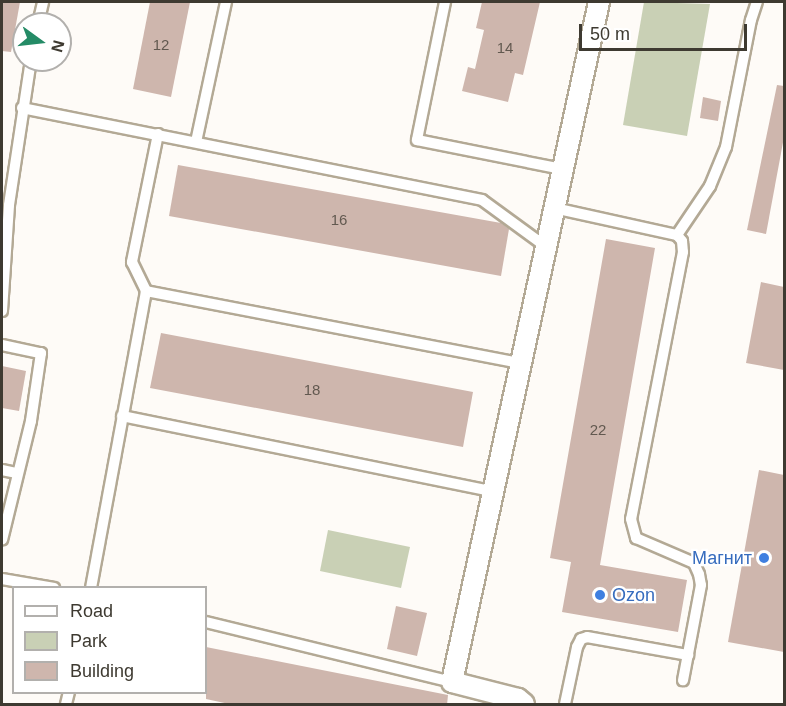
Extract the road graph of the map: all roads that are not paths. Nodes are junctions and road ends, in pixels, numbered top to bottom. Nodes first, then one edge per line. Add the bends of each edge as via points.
1 (226, 2) edge
2 (445, 2) edge
3 (599, 2) edge
4 (757, 2) edge
5 (29, 72) edge
6 (22, 108) junction
7 (158, 134) junction
8 (196, 142) junction
9 (562, 169) junction
10 (554, 208) junction
11 (677, 235) junction
12 (545, 246) junction
13 (146, 291) junction
14 (2, 311) edge
15 (2, 345) edge
16 (519, 363) junction
17 (122, 416) junction
18 (2, 470) edge
19 (16, 473) junction
20 (491, 491) junction
21 (2, 540) edge
22 (2, 579) edge
23 (42, 586) edge
24 (91, 586) edge
25 (207, 622) edge
26 (688, 655) junction
27 (683, 680) dead end
28 (452, 682) junction
29 (524, 705) edge
30 (565, 705) edge

1 - 8 lane
2 - 9 lane via 417,140
3 - 9 street
4 - 11 lane via 726,147 710,186
5 - 6 lane
6 - 7 lane
6 - 14 lane via 9,205
7 - 8 lane
7 - 13 lane via 132,262
8 - 12 lane via 482,200
9 - 10 street
10 - 11 lane
10 - 12 street
11 - 26 lane via 683,252 631,519 636,538 694,563 699,574 701,585
12 - 16 street
13 - 16 lane
13 - 17 lane
15 - 19 lane via 41,353 31,422
16 - 20 street
17 - 20 lane
17 - 24 lane
18 - 19 lane
19 - 21 lane
20 - 28 street
22 - 23 lane
25 - 28 lane
26 - 27 lane
26 - 30 lane via 581,639
28 - 29 street via 518,699

